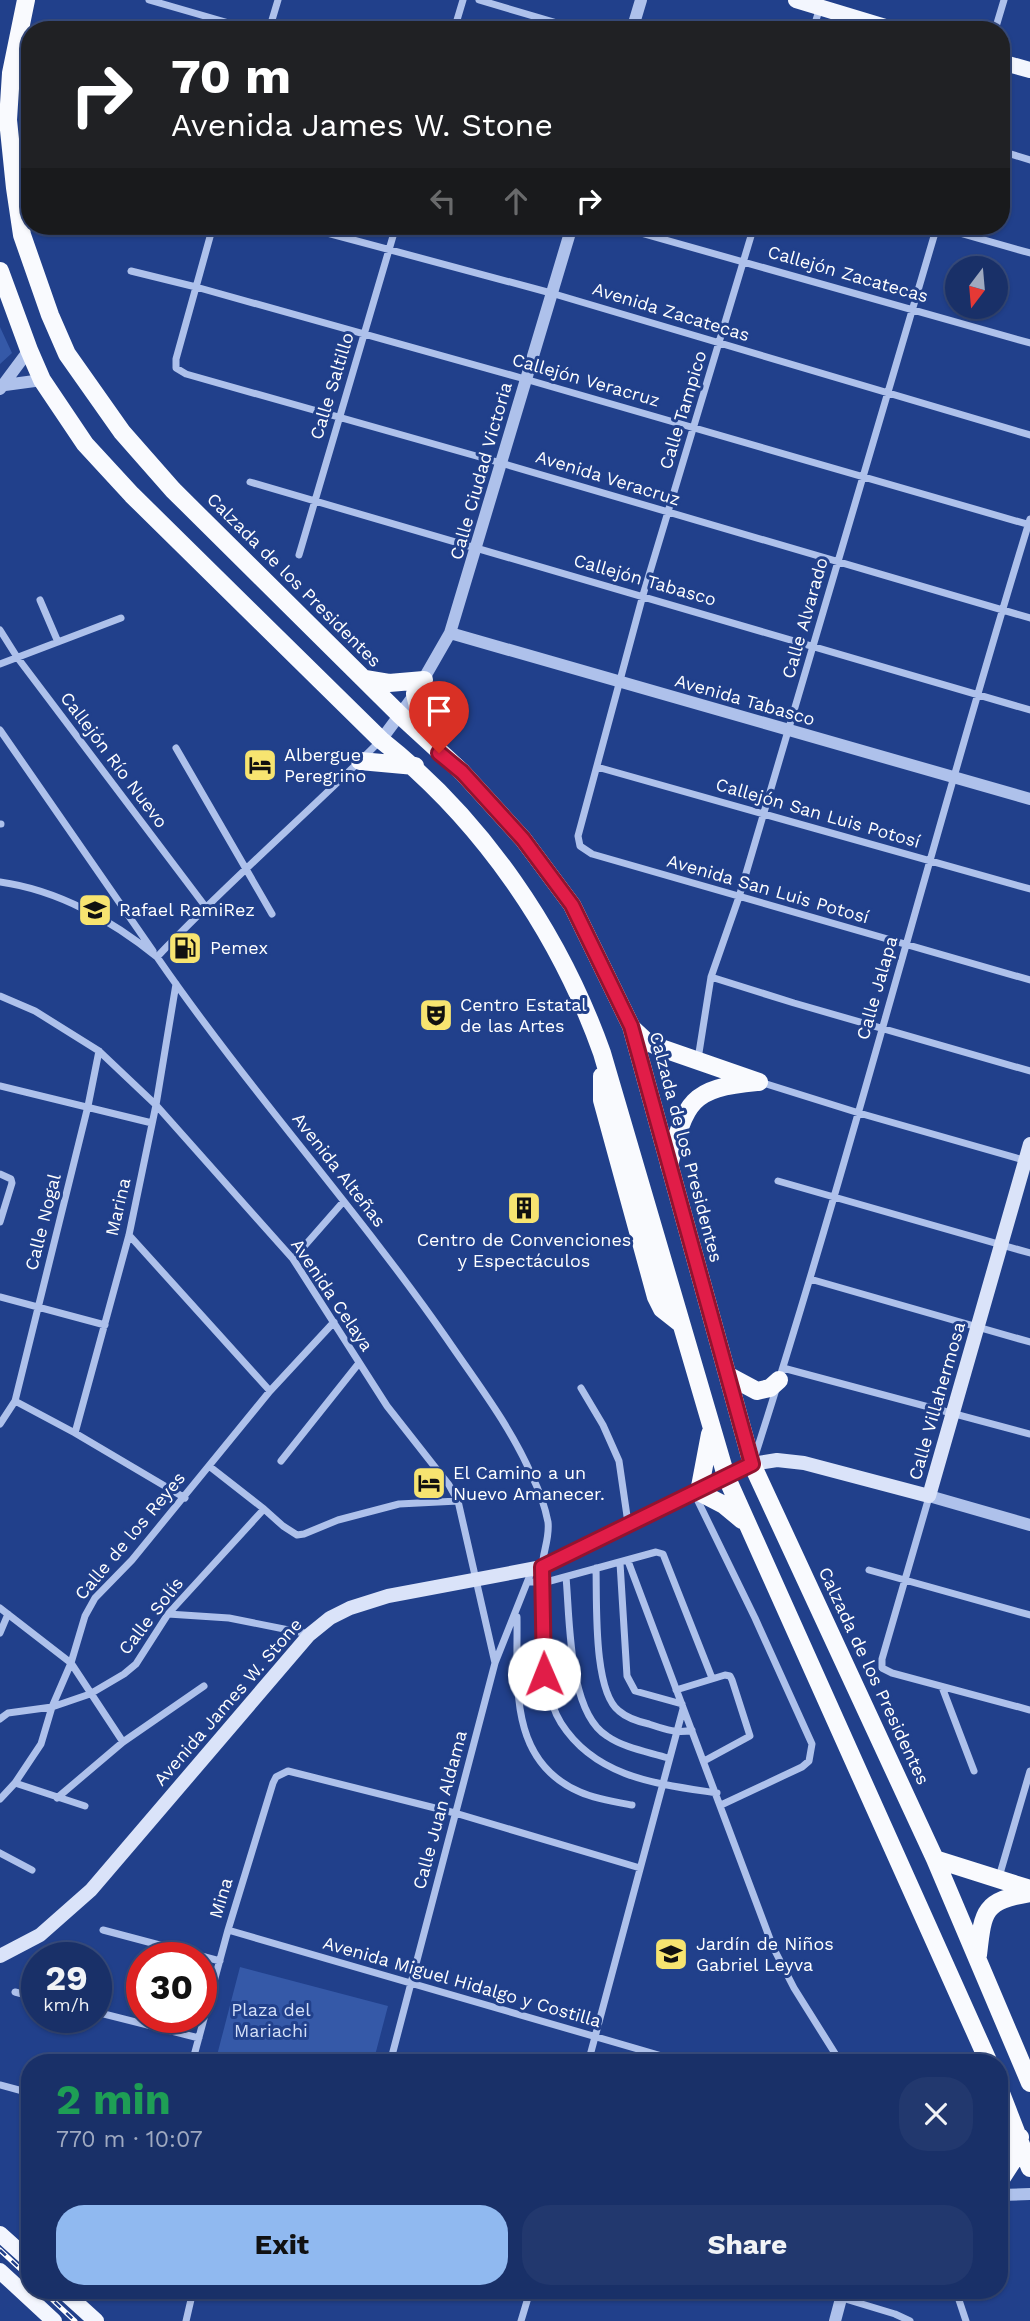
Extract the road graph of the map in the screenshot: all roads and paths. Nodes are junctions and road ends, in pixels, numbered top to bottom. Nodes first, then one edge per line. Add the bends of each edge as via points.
1 (26, 0) edge
2 (149, 0) edge
3 (278, 0) edge
4 (463, 0) edge
5 (478, 0) edge
6 (641, 0) edge
7 (796, 0) edge
8 (1004, 0) edge
9 (821, 4) edge
10 (22, 21) edge
11 (222, 21) edge
12 (272, 21) edge
13 (457, 21) edge
14 (550, 21) edge
15 (635, 21) edge
16 (816, 21) edge
17 (869, 21) edge
18 (998, 21) edge
19 (21, 26) edge
20 (1010, 64) edge
21 (1030, 70) edge
22 (1010, 154) edge
23 (1030, 160) edge
24 (21, 228) edge
25 (22, 235) edge
26 (210, 235) edge
27 (334, 235) edge
28 (393, 235) edge
29 (569, 235) edge
30 (650, 235) edge
31 (751, 235) edge
32 (933, 235) edge
33 (967, 235) edge
34 (389, 250) junction
35 (1030, 253) edge
36 (744, 260) junction
37 (0, 271) edge
38 (131, 271) dead end
39 (196, 287) junction
40 (551, 293) junction
41 (912, 309) junction
42 (364, 334) junction
43 (1030, 342) edge
44 (720, 344) junction
45 (29, 350) junction
46 (526, 379) junction
47 (42, 380) junction
48 (2, 387) edge
49 (887, 393) junction
50 (339, 418) junction
51 (694, 428) junction
52 (1030, 435) edge
53 (502, 463) junction
54 (863, 476) junction
55 (250, 482) dead end
56 (314, 501) junction
57 (669, 512) junction
58 (1030, 523) edge
59 (477, 547) junction
60 (299, 555) dead end
61 (838, 562) junction
62 (643, 595) junction
63 (40, 600) dead end
64 (1003, 610) junction
65 (121, 618) dead end
66 (1030, 618) edge
67 (0, 631) edge
68 (450, 634) junction
69 (58, 642) junction
70 (812, 646) junction
71 (17, 657) junction
72 (0, 664) edge
73 (364, 679) junction
74 (620, 682) junction
75 (419, 687) junction
76 (978, 695) junction
77 (1030, 710) edge
78 (400, 715) junction
79 (0, 730) edge
80 (788, 731) junction
81 (381, 740) junction
82 (433, 745) junction
83 (176, 748) dead end
84 (360, 761) junction
85 (415, 766) junction
86 (597, 767) junction
87 (954, 777) junction
88 (1030, 799) edge
89 (764, 814) junction
90 (580, 846) joint
91 (929, 860) junction
92 (246, 869) junction
93 (0, 882) edge
94 (1030, 889) edge
95 (739, 897) junction
96 (205, 906) junction
97 (272, 914) dead end
98 (906, 945) junction
99 (158, 957) junction
100 (711, 977) junction
101 (1030, 980) edge
102 (176, 984) junction
103 (0, 996) edge
104 (631, 1026) junction
105 (883, 1028) junction
106 (99, 1051) junction
107 (698, 1060) junction
108 (1030, 1071) edge
109 (759, 1082) junction
110 (0, 1086) edge
111 (156, 1105) junction
112 (88, 1106) junction
113 (859, 1113) junction
114 (152, 1123) junction
115 (1030, 1144) edge
116 (1028, 1161) edge
117 (669, 1165) junction
118 (0, 1174) edge
119 (778, 1181) dead end
120 (834, 1197) junction
121 (343, 1202) junction
122 (0, 1222) edge
123 (129, 1234) junction
124 (1002, 1245) junction
125 (1030, 1253) edge
126 (293, 1259) junction
127 (810, 1279) junction
128 (0, 1297) edge
129 (38, 1306) junction
130 (334, 1322) junction
131 (105, 1325) junction
132 (978, 1327) junction
133 (1030, 1342) edge
134 (359, 1363) junction
135 (781, 1374) junction
136 (729, 1376) junction
137 (581, 1388) dead end
138 (270, 1391) junction
139 (15, 1401) junction
140 (954, 1412) junction
141 (0, 1424) edge
142 (711, 1427) junction
143 (75, 1433) junction
144 (1030, 1434) edge
145 (281, 1461) dead end
146 (752, 1464) junction
147 (209, 1466) junction
148 (726, 1476) junction
149 (696, 1493) junction
150 (929, 1496) junction
151 (185, 1498) junction
152 (458, 1501) junction
153 (264, 1509) junction
154 (628, 1523) junction
155 (745, 1523) junction
156 (1030, 1525) edge
157 (624, 1562) junction
158 (596, 1569) junction
159 (869, 1570) dead end
160 (534, 1573) junction
161 (476, 1577) junction
162 (566, 1577) junction
163 (906, 1580) junction
164 (542, 1582) junction
165 (0, 1608) edge
166 (517, 1613) junction
167 (8, 1614) junction
168 (168, 1614) junction
169 (1030, 1615) edge
170 (0, 1633) edge
171 (309, 1634) junction
172 (71, 1663) junction
173 (495, 1663) junction
174 (712, 1678) junction
175 (204, 1686) dead end
176 (942, 1686) junction
177 (676, 1690) junction
178 (90, 1694) junction
179 (682, 1706) junction
180 (52, 1707) junction
181 (1030, 1710) edge
182 (0, 1719) edge
183 (692, 1730) junction
184 (676, 1732) junction
185 (123, 1742) junction
186 (668, 1758) junction
187 (704, 1760) junction
188 (974, 1771) dead end
189 (1030, 1771) edge
190 (15, 1783) junction
191 (662, 1784) junction
192 (717, 1793) junction
193 (1026, 1795) edge
194 (57, 1798) junction
195 (0, 1799) edge
196 (632, 1805) dead end
197 (721, 1805) junction
198 (85, 1806) dead end
199 (456, 1814) junction
200 (0, 1853) edge
201 (935, 1858) junction
202 (640, 1868) junction
203 (32, 1870) dead end
204 (999, 1878) junction
205 (1030, 1891) edge
206 (103, 1930) dead end
207 (228, 1930) junction
208 (978, 1955) junction
209 (0, 1956) edge
210 (220, 1961) junction
211 (412, 1984) junction
212 (15, 1992) dead end
213 (21, 1994) edge
214 (112, 2016) edge
215 (596, 2037) junction
216 (199, 2038) junction
217 (195, 2054) edge
218 (393, 2054) edge
219 (591, 2054) edge
220 (656, 2054) edge
221 (835, 2054) edge
222 (985, 2054) edge
223 (1030, 2083) edge
224 (0, 2085) edge
225 (21, 2091) edge
226 (1008, 2109) edge
227 (1020, 2137) junction
228 (1008, 2168) edge
229 (1030, 2168) edge
230 (1030, 2194) edge
231 (1008, 2195) edge
232 (0, 2234) edge
233 (21, 2253) edge
234 (0, 2271) edge
235 (21, 2290) edge
236 (30, 2299) edge
237 (72, 2299) edge
238 (191, 2299) edge
239 (528, 2299) edge
240 (842, 2299) edge
241 (857, 2299) edge
242 (959, 2299) edge
243 (54, 2321) edge
244 (96, 2321) edge
245 (186, 2321) edge
246 (521, 2321) edge
247 (835, 2321) edge
248 (910, 2321) edge
249 (966, 2321) edge

1 - 10 highway, Calzada de los Presidentes
2 - 11 street
3 - 12 street
4 - 13 street
5 - 14 street
6 - 15 street
7 - 9 main road
8 - 18 street
9 - 16 street
9 - 17 main road
19 - 24 highway, Calzada de los Presidentes via 8,120
20 - 21 main road
22 - 23 street
25 - 73 highway, Calzada de los Presidentes via 68,354 122,432 173,490
26 - 39 street
27 - 34 street, Avenida Zacatecas
28 - 34 street, Calle Saltillo
29 - 40 street, Calle Ciudad Victoria
30 - 36 street, Callejón Zacatecas
31 - 36 street, Calle Tampico
32 - 41 street, Calle Alvarado
33 - 35 street
34 - 40 street, Avenida Zacatecas
34 - 42 street, Calle Saltillo
36 - 41 street, Callejón Zacatecas
36 - 44 street, Calle Tampico
37 - 45 highway
38 - 39 street, Callejón Veracruz
39 - 42 street, Callejón Veracruz
39 - 50 street, Avenida Veracruz via 176,368
40 - 44 street, Avenida Zacatecas
40 - 46 street, Calle Ciudad Victoria
41 - 43 street, Callejón Zacatecas
41 - 49 street, Calle Alvarado
42 - 46 street, Callejón Veracruz
42 - 50 street, Calle Saltillo
44 - 49 street, Avenida Zacatecas
44 - 51 street, Calle Tampico
45 - 47 highway
45 - 48 street
46 - 51 street, Callejón Veracruz
46 - 53 street, Calle Ciudad Victoria
47 - 48 street
47 - 81 highway via 85,444 132,495
49 - 52 street, Avenida Zacatecas
49 - 54 street, Calle Alvarado
50 - 53 street, Avenida Veracruz
50 - 56 street, Calle Saltillo
51 - 54 street, Callejón Veracruz
51 - 57 street, Calle Tampico
53 - 57 street, Avenida Veracruz
53 - 59 street, Calle Ciudad Victoria
54 - 58 street, Callejón Veracruz
54 - 61 street, Calle Alvarado
55 - 56 street, Callejón Tabasco
56 - 59 street, Callejón Tabasco
56 - 60 street, Calle Saltillo
57 - 61 street, Avenida Veracruz
57 - 62 street, Calle Tampico
58 - 64 street, Calle Jalapa
59 - 62 street, Callejón Tabasco
59 - 68 street, Calle Ciudad Victoria
61 - 64 street, Avenida Veracruz
61 - 70 street, Calle Alvarado
62 - 70 street, Callejón Tabasco
62 - 74 street, Calle Tampico
63 - 69 street
64 - 66 street, Avenida Veracruz
64 - 76 street, Calle Jalapa
65 - 69 street
67 - 71 street, Callejón Río Nuevo
68 - 74 street, Avenida Tabasco
68 - 75 street, Calle Ciudad Victoria
69 - 71 street
70 - 76 street, Callejón Tabasco
70 - 80 street, Calle Alvarado
71 - 72 street
71 - 96 street, Callejón Río Nuevo
73 - 75 highway
73 - 78 highway, Calzada de los Presidentes
74 - 80 street, Avenida Tabasco
74 - 86 street, Calle Tampico
75 - 78 street, Calle Ciudad Victoria
75 - 82 highway via 419,711
76 - 77 street, Callejón Tabasco
76 - 87 street, Calle Jalapa
78 - 81 street, Calle Ciudad Victoria
78 - 82 highway, Calzada de los Presidentes
79 - 99 street
80 - 87 street, Avenida Tabasco
80 - 89 street, Calle Alvarado
81 - 84 street
81 - 85 highway
82 - 104 highway, Calzada de los Presidentes via 523,839 572,905
83 - 92 street
84 - 85 highway
84 - 92 street
85 - 142 highway via 511,876 586,1010
86 - 89 street, Callejón San Luis Potosí
86 - 90 street, Calle Tampico via 578,836
87 - 88 street, Avenida Tabasco
87 - 91 street, Calle Jalapa
89 - 91 street, Callejón San Luis Potosí
89 - 95 street, Calle Alvarado
90 - 95 street, Avenida San Luis Potosí via 592,854
91 - 94 street, Callejón San Luis Potosí
91 - 98 street, Calle Jalapa
92 - 96 street
92 - 97 street
93 - 99 street, Avenida Alteñas via 41,891 84,910
95 - 98 street, Avenida San Luis Potosí
95 - 100 street, Calle Alvarado
96 - 99 street
98 - 101 street, Avenida San Luis Potosí
98 - 105 street, Calle Jalapa
99 - 102 street, Avenida Alteñas
100 - 105 street
100 - 107 street, Calle Alvarado
102 - 111 street, Marina
102 - 121 street, Avenida Alteñas
103 - 106 street, Avenida Celaya via 35,1011
104 - 107 highway via 646,1041
104 - 117 highway, Calzada de los Presidentes
105 - 108 street
105 - 113 street, Calle Jalapa
106 - 111 street, Avenida Celaya
106 - 112 street, Calle Nogal
107 - 109 highway
109 - 113 street
109 - 117 highway via 701,1094 683,1117
110 - 112 street
111 - 114 street, Marina
111 - 126 street, Avenida Celaya
112 - 114 street
112 - 129 street, Calle Nogal
113 - 116 street
113 - 120 street, Calle Jalapa
114 - 123 street, Marina
115 - 116 main road, Calle Villahermosa
116 - 124 main road, Calle Villahermosa
117 - 136 highway, Calzada de los Presidentes
118 - 122 street via 12,1183
119 - 120 street
120 - 124 street
120 - 127 street, Calle Jalapa
121 - 126 street
121 - 160 street, Avenida Alteñas via 403,1277 515,1440 547,1521 548,1538
123 - 131 street, Marina
123 - 138 street
124 - 125 street
124 - 132 main road, Calle Villahermosa
126 - 130 street, Avenida Celaya
127 - 132 street
127 - 135 street, Calle Jalapa
128 - 129 street
129 - 131 street
129 - 139 street, Calle Nogal
130 - 134 street, Avenida Celaya
130 - 138 street, Calle de los Reyes
131 - 143 street, Marina
132 - 133 street
132 - 140 main road, Calle Villahermosa
134 - 145 street
134 - 152 street, Avenida Celaya
135 - 136 highway via 770,1388 757,1391
135 - 140 street
135 - 146 street, Calle Jalapa
136 - 146 highway, Calzada de los Presidentes
137 - 154 street via 619,1461
138 - 147 street, Calle de los Reyes
139 - 141 street, Calle Nogal
139 - 143 street
140 - 144 street
140 - 150 main road, Calle Villahermosa
142 - 148 highway
142 - 149 highway
143 - 151 street
146 - 148 main road, Avenida James W. Stone
146 - 150 main road via 793,1461
146 - 201 highway, Calzada de los Presidentes
147 - 151 street, Calle de los Reyes
147 - 153 street
148 - 149 main road, Avenida James W. Stone
148 - 155 highway
149 - 154 main road, Avenida James W. Stone
149 - 155 highway via 724,1505
149 - 197 street via 811,1744 809,1761 802,1767
150 - 156 street
150 - 163 street, Calle Villahermosa
151 - 172 street, Calle de los Reyes via 95,1598
152 - 153 street via 399,1504 297,1535
152 - 161 street, Avenida Celaya
153 - 168 street, Calle Solís
154 - 160 main road, Avenida James W. Stone
155 - 222 highway
157 - 158 street
157 - 174 street via 659,1552 666,1558
157 - 177 street
157 - 179 street via 631,1686 644,1695
158 - 162 street
158 - 184 street via 600,1664 606,1692 619,1711
159 - 163 street
160 - 161 main road, Avenida James W. Stone
160 - 164 street
160 - 164 street
160 - 166 street, Calle Juan Aldama
161 - 171 main road, Avenida James W. Stone via 350,1608
161 - 173 street, Avenida Celaya
162 - 164 street
162 - 186 street via 576,1685 589,1716 607,1737
163 - 169 street
163 - 176 street, Calle Villahermosa via 882,1668
164 - 191 street via 544,1674 560,1721 589,1755
165 - 167 street
166 - 173 street, Calle Juan Aldama
166 - 196 street via 517,1693 530,1747 560,1781 579,1792
167 - 170 street
167 - 172 street
168 - 171 street via 229,1618
168 - 178 street, Calle Solís via 136,1664
171 - 209 main road, Avenida James W. Stone via 91,1890 40,1935
172 - 178 street
172 - 180 street, Calle de los Reyes
173 - 199 street, Calle Juan Aldama
174 - 177 street
174 - 187 street via 728,1675 732,1680 751,1734
175 - 185 street
176 - 181 street
176 - 188 street
177 - 179 street
178 - 180 street, Calle Solís
178 - 185 street
179 - 183 street
179 - 184 street
180 - 182 street, Calle Solís via 8,1713
180 - 190 street, Calle de los Reyes via 41,1744
183 - 184 street
183 - 187 street
184 - 186 street
185 - 194 street
186 - 191 street
187 - 192 street
189 - 193 street
190 - 194 street
190 - 195 street, Calle de los Reyes
191 - 192 street
191 - 202 street
192 - 197 street
193 - 204 street
194 - 198 street
197 - 221 street via 774,1947
199 - 202 street
199 - 207 street, Mina via 288,1772 276,1777
199 - 211 street, Calle Juan Aldama
200 - 203 street
201 - 204 highway
201 - 208 highway, Calzada de los Presidentes
202 - 215 street
204 - 205 highway
205 - 208 highway via 991,1906 984,1915
206 - 210 street
207 - 210 street, Mina
207 - 211 street, Avenida Miguel Hidalgo y Costilla
208 - 223 highway, Calzada de los Presidentes
210 - 216 street, Mina
211 - 215 street, Avenida Miguel Hidalgo y Costilla
211 - 218 street, Calle Juan Aldama
212 - 213 street
214 - 216 street
215 - 219 street
215 - 220 street, Avenida Miguel Hidalgo y Costilla
216 - 217 street, Mina
224 - 225 street
226 - 227 highway
227 - 228 highway
227 - 229 highway
230 - 231 street
232 - 233 main road
234 - 235 main road
236 - 243 main road
237 - 244 main road
238 - 245 street
239 - 246 street
240 - 247 street
241 - 248 street
242 - 249 street

